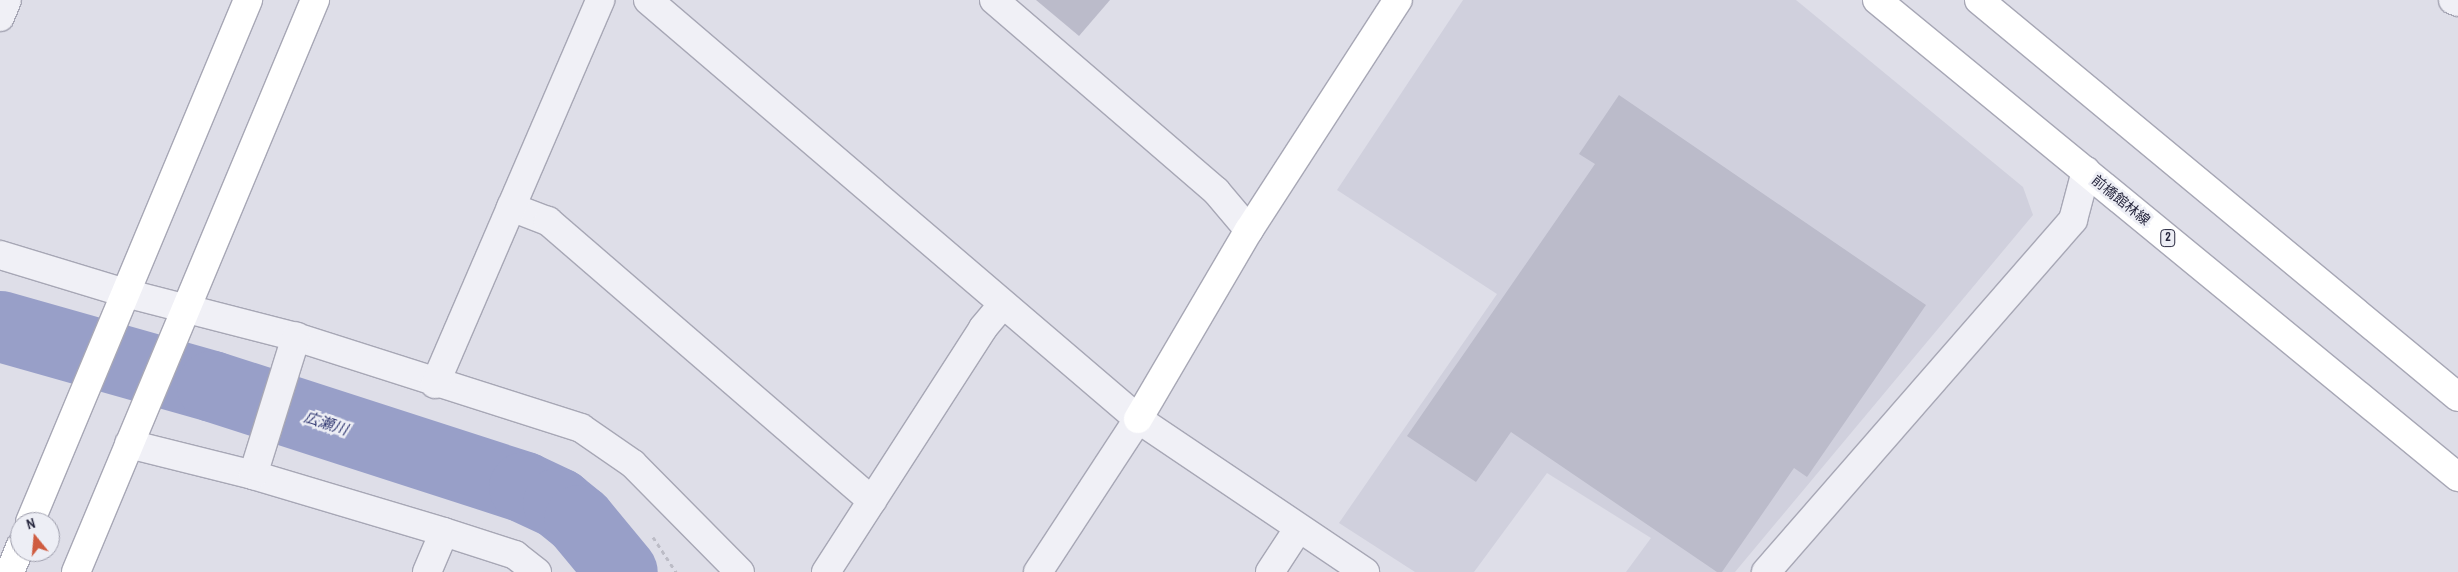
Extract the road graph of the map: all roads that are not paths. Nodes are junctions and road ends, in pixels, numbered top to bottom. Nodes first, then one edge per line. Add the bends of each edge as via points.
1 (7, 0) edge
2 (248, 0) edge
3 (316, 0) edge
4 (600, 0) edge
5 (648, 0) edge
6 (994, 0) edge
7 (1398, 0) edge
8 (1877, 0) edge
9 (1979, 0) edge
10 (2453, 0) edge
11 (2458, 2) edge
12 (0, 17) edge
13 (2086, 171) junction
14 (512, 207) junction
15 (1249, 230) junction
16 (0, 255) edge
17 (120, 304) junction
18 (1003, 304) junction
19 (184, 309) junction
20 (296, 337) junction
21 (436, 384) junction
22 (2458, 397) edge
23 (1138, 419) junction
24 (129, 444) junction
25 (253, 475) junction
26 (2458, 477) edge
27 (872, 501) junction
28 (34, 512) edge
29 (1298, 529) junction
30 (444, 532) junction
31 (76, 572) edge
32 (427, 572) edge
33 (537, 572) edge
34 (740, 572) edge
35 (826, 572) edge
36 (1038, 572) edge
37 (1270, 572) edge
38 (1365, 572) edge
39 (1766, 572) edge

1 - 12 street
2 - 17 street
3 - 19 street
4 - 14 street
5 - 18 street
6 - 15 street via 1216,191
7 - 15 street
8 - 13 street, 前橋館林線 / 2
9 - 22 street
10 - 11 street
13 - 26 street, 前橋館林線 / 2
13 - 39 street via 2073,220
14 - 21 street
14 - 27 street via 548,221
15 - 23 street
16 - 17 street
17 - 19 street
17 - 28 street
18 - 23 street
18 - 27 street via 983,328
19 - 20 street
19 - 24 street
20 - 21 street
20 - 25 street
21 - 34 street via 581,428 608,444 633,464
23 - 29 street
23 - 36 street
24 - 25 street
24 - 31 street
25 - 30 street
27 - 35 street
29 - 37 street
29 - 38 street
30 - 32 street
30 - 33 street via 515,555

